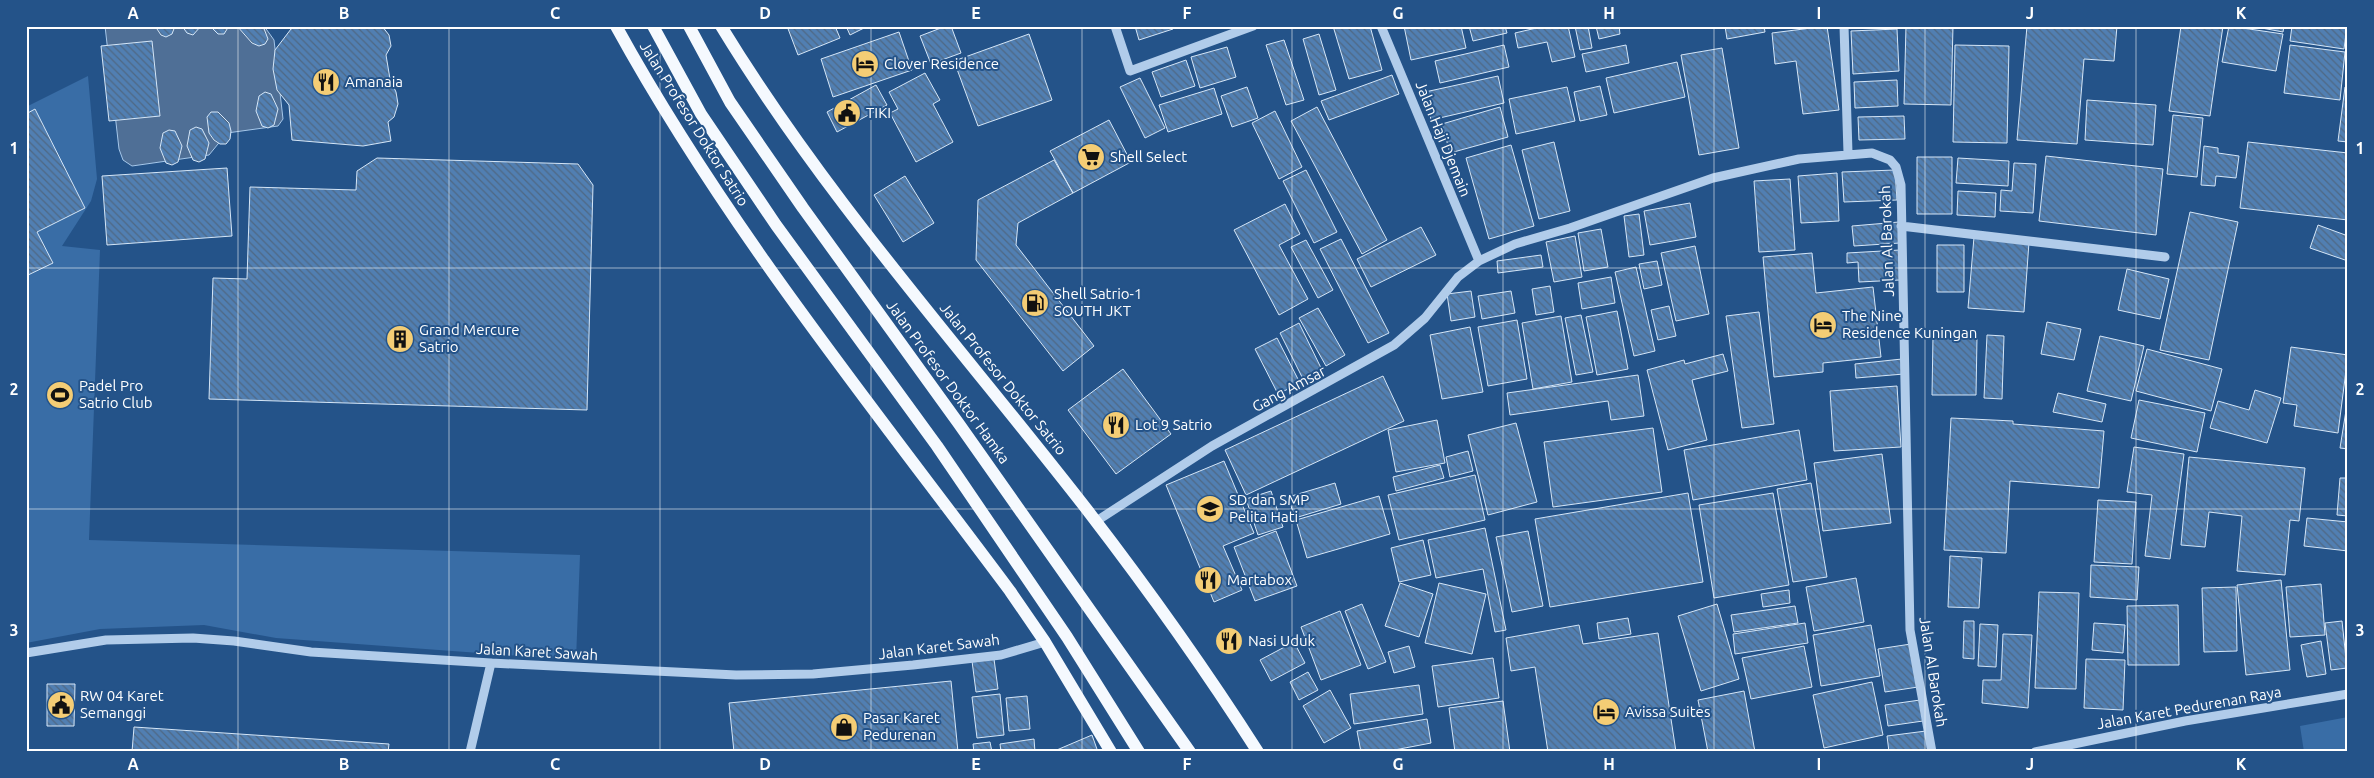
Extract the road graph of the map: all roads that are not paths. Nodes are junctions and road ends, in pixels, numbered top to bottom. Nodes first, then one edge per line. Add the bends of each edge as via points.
1 (616, 26) edge
2 (625, 26) edge
3 (653, 26) edge
4 (689, 26) edge
5 (721, 26) edge
6 (1115, 26) edge
7 (1252, 26) edge
8 (1381, 26) edge
9 (1844, 26) edge
10 (631, 55) junction
11 (1848, 153) junction
12 (1901, 226) junction
13 (2165, 257) dead end
14 (1479, 262) junction
15 (1095, 522) junction
16 (1046, 642) junction
17 (26, 653) edge
18 (491, 663) junction
19 (2348, 694) edge
20 (470, 752) edge
21 (1111, 752) edge
22 (1139, 752) edge
23 (1190, 752) edge
24 (1258, 752) edge
25 (1932, 752) edge
26 (2035, 752) edge

1 - 10 main road, Jalan Profesor Doktor Satrio
2 - 10 main road
3 - 22 main road via 700,114 776,225 937,446 1067,637
4 - 23 main road, Jalan Profesor Doktor Hamka via 730,102 803,208
5 - 15 main road, Jalan Profesor Doktor Satrio via 812,164
6 - 7 street via 1130,70
8 - 14 street, Jalan Haji Djemain
9 - 11 street
10 - 16 main road, Jalan Profesor Doktor Satrio via 706,178 762,261
11 - 12 street, Jalan Al Barokah via 1872,153 1890,160 1896,167 1901,185
11 - 14 street, Jalan Al Barokah via 1800,159 1713,178 1515,244
12 - 13 street
12 - 25 street, Jalan Al Barokah via 1910,630
14 - 15 street, Gang Amsar via 1458,277 1425,318 1394,345 1212,446
15 - 24 main road, Jalan Profesor Doktor Satrio via 1191,651
16 - 18 street, Jalan Karet Sawah via 1001,655 813,674 736,675
16 - 21 main road, Jalan Profesor Doktor Satrio
17 - 18 street, Jalan Karet Sawah via 106,640 193,638 234,640 311,652
18 - 20 street
19 - 26 street, Jalan Karet Pedurenan Raya via 2185,721

